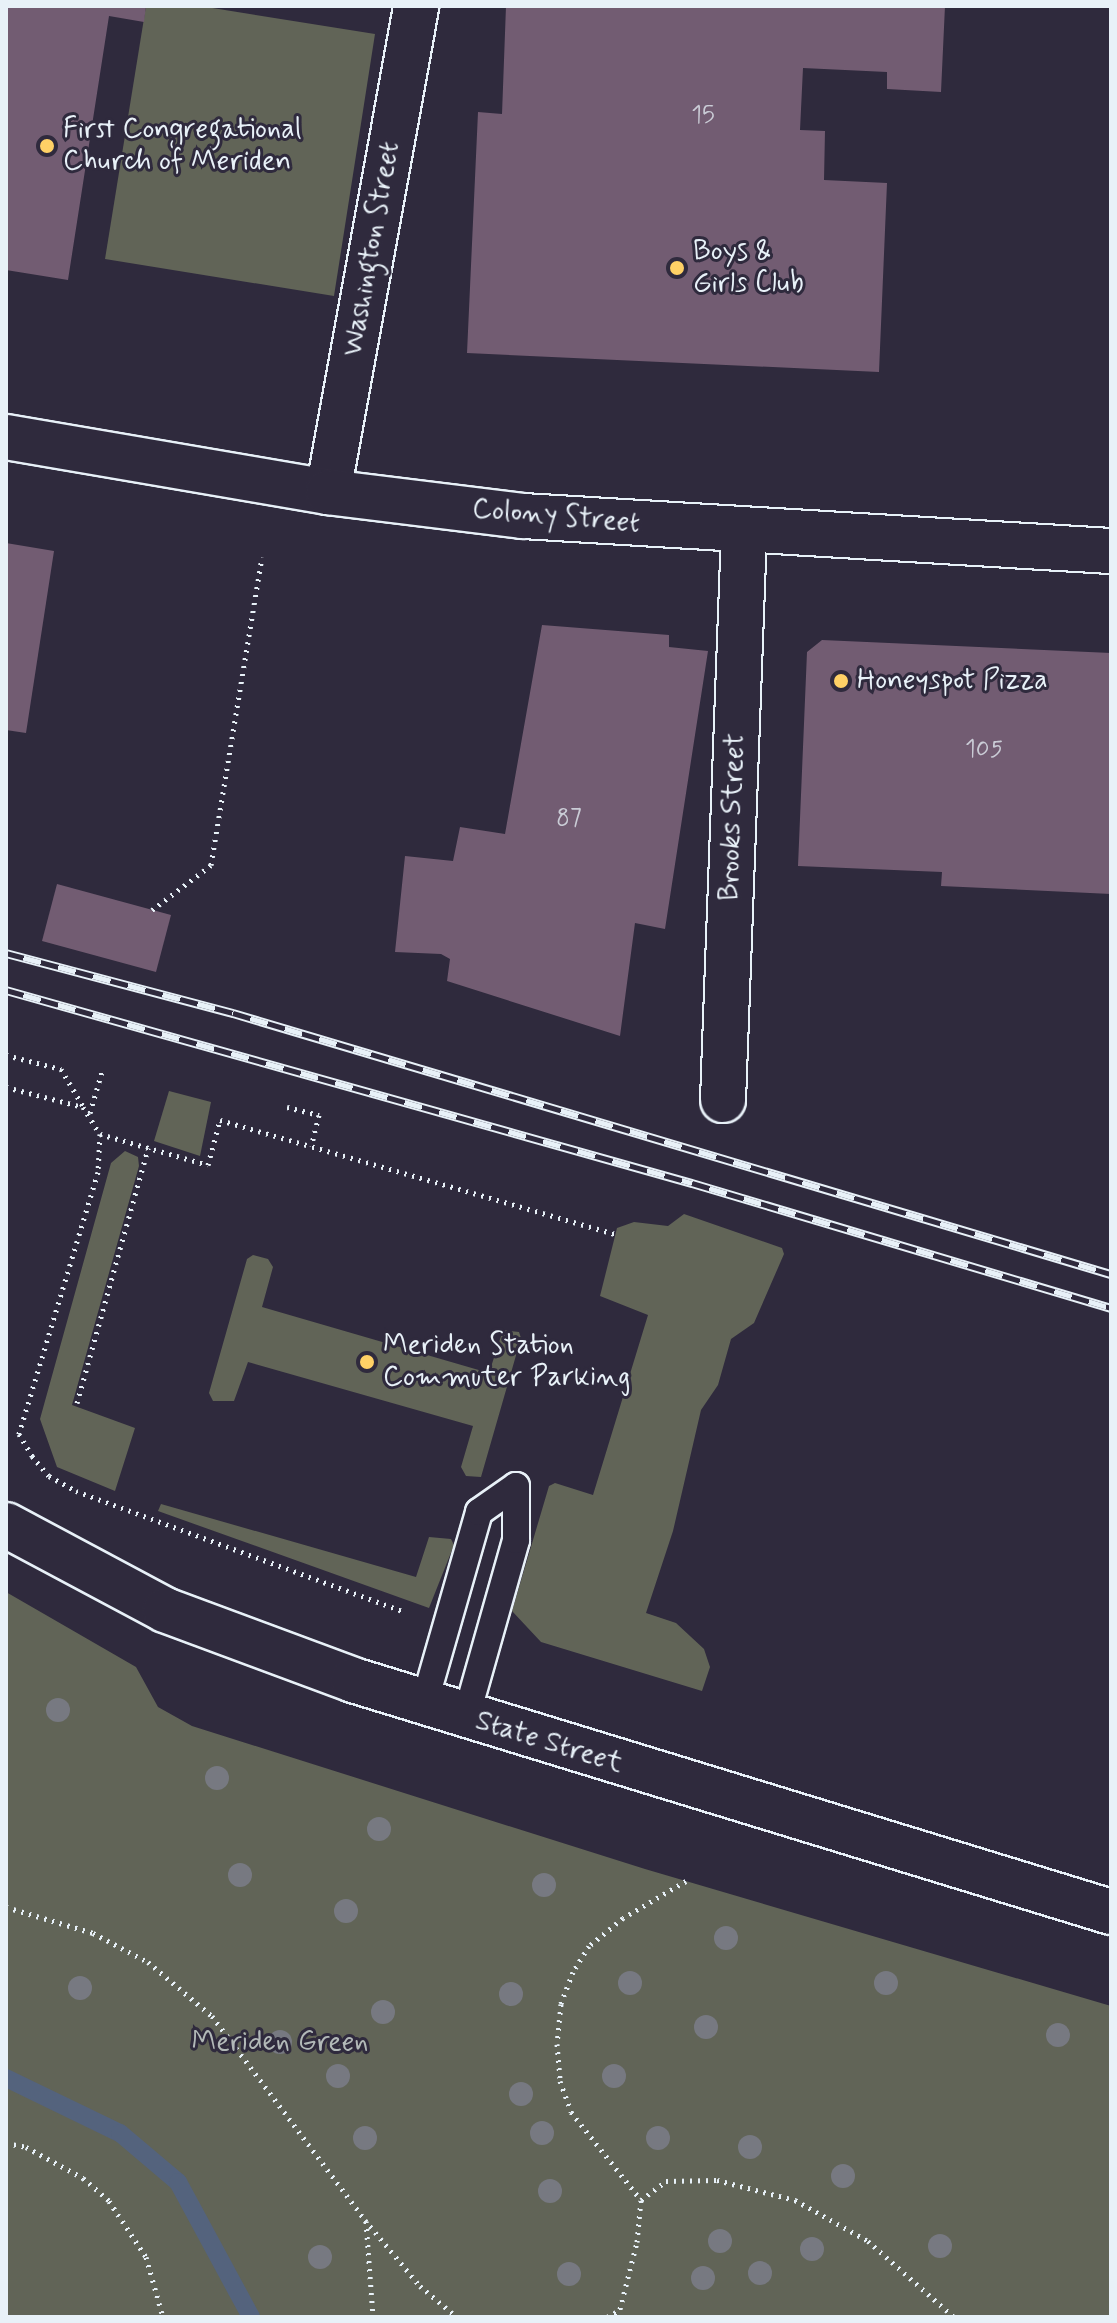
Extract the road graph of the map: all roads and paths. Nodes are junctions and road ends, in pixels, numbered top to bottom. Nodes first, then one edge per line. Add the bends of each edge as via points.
1 (416, 6) edge
2 (6, 437) edge
3 (328, 492) junction
4 (744, 533) junction
5 (1111, 551) edge
6 (262, 557) dead end
7 (152, 910) dead end
8 (6, 1055) edge
9 (103, 1068) dead end
10 (6, 1087) edge
11 (723, 1100) dead end
12 (83, 1107) junction
13 (287, 1107) dead end
14 (90, 1114) junction
15 (100, 1134) junction
16 (311, 1146) junction
17 (148, 1148) junction
18 (616, 1234) dead end
19 (77, 1403) dead end
20 (6, 1525) edge
21 (405, 1612) dead end
22 (424, 1704) junction
23 (466, 1717) junction
24 (686, 1881) dead end
25 (6, 1907) edge
26 (1111, 1912) edge
27 (6, 2143) edge
28 (641, 2200) junction
29 (365, 2220) junction
30 (619, 2314) edge
31 (163, 2317) edge
32 (373, 2317) edge
33 (457, 2317) edge
34 (607, 2317) edge
35 (954, 2317) edge

1 - 3 street, Washington Street
2 - 3 street, Colony Street
3 - 4 street, Colony Street via 523,516
4 - 5 street, Colony Street
4 - 11 street, Brooks Street
6 - 7 path via 211,865
8 - 12 path via 61,1069
9 - 14 path
10 - 12 path
12 - 14 path
13 - 16 path via 319,1115
14 - 15 path
15 - 17 path
15 - 21 path via 98,1172 19,1434 32,1456 49,1476 76,1491
16 - 17 path via 220,1120 208,1165
16 - 18 path
17 - 19 path
20 - 22 street, State Street via 165,1610
22 - 23 street, State Street
22 - 23 lane via 479,1512 516,1486 516,1540
23 - 26 street, State Street
24 - 28 path via 653,1897 589,1946 561,2004 560,2081 571,2112
25 - 29 path via 93,1933 148,1962 212,2016
27 - 31 path via 26,2147 83,2178 109,2201 146,2257
28 - 30 path via 637,2242
28 - 35 path via 666,2181 717,2180 771,2191 868,2241
29 - 32 path
29 - 33 path via 420,2286
30 - 34 path

